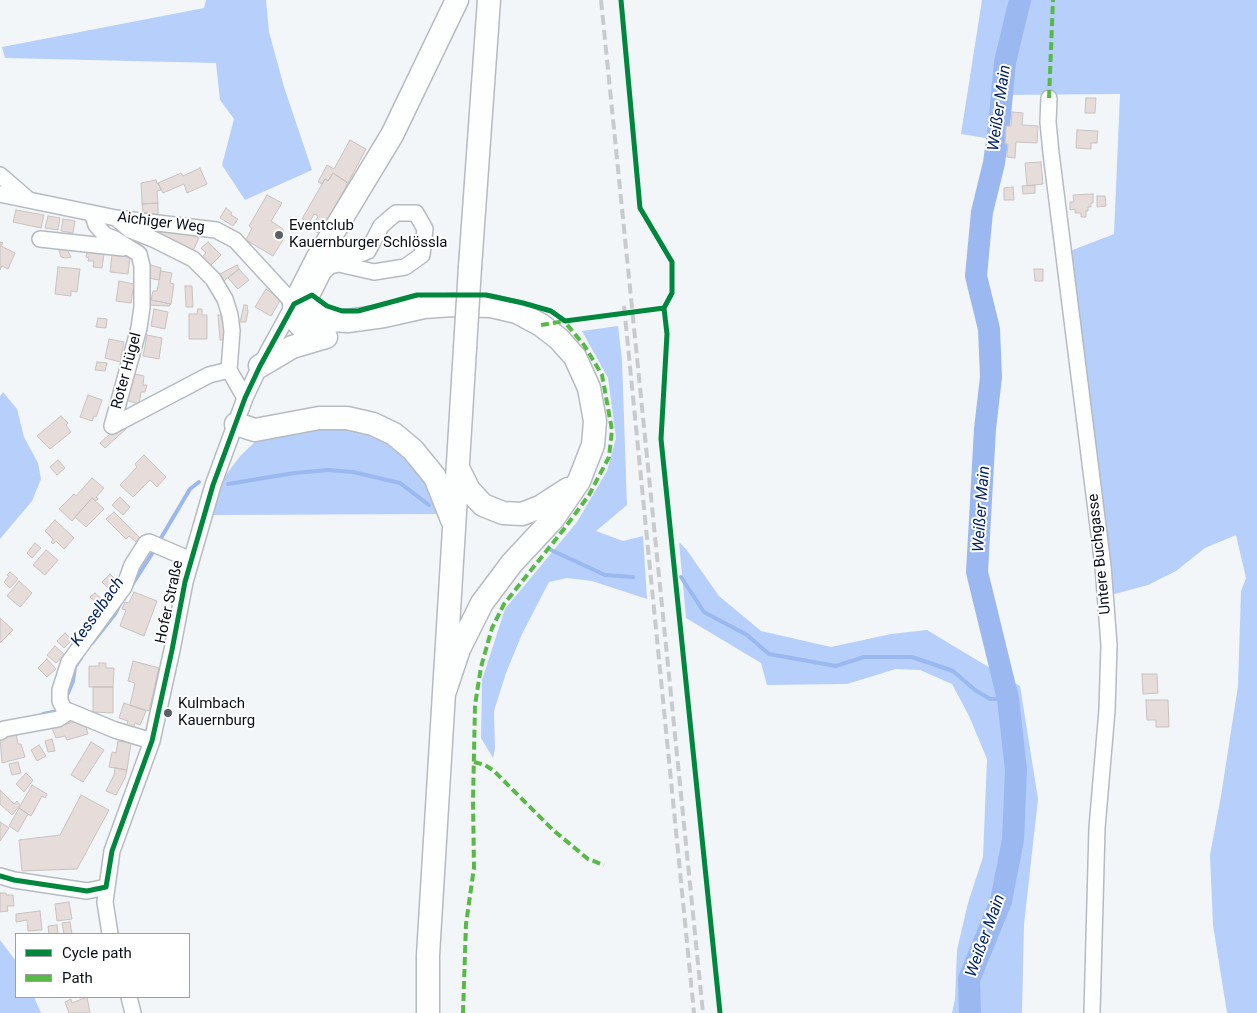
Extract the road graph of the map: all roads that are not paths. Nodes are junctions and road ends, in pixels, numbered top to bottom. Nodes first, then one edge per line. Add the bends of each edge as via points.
1 (457, 0) edge
2 (489, 0) edge
3 (1049, 98) dead end
4 (0, 175) edge
5 (0, 194) edge
6 (30, 201) junction
7 (92, 213) junction
8 (116, 218) junction
9 (40, 239) dead end
10 (132, 250) junction
11 (317, 259) junction
12 (294, 304) junction
13 (384, 316) junction
14 (323, 338) junction
15 (260, 366) junction
16 (229, 370) junction
17 (245, 398) junction
18 (236, 424) junction
19 (458, 468) junction
20 (579, 481) junction
21 (453, 522) junction
22 (191, 560) junction
23 (444, 691) junction
24 (65, 707) junction
25 (0, 732) edge
26 (152, 741) junction
27 (0, 876) edge
28 (106, 887) junction
29 (110, 933) edge
30 (129, 998) edge
31 (134, 1013) edge
32 (428, 1013) edge
33 (1092, 1013) edge

1 - 11 highway via 392,135
2 - 19 highway, bridge
3 - 33 street, Untere Buchgasse via 1051,154 1102,557 1109,645 1097,828
4 - 6 street
5 - 6 street, Aichiger Weg
6 - 7 street, Aichiger Weg
7 - 8 street, Aichiger Weg
7 - 10 street via 96,225 105,235
8 - 12 street, Aichiger Weg via 216,230 235,240
8 - 16 street via 135,232 193,259 213,279 230,315
9 - 10 street
10 - 16 street, Roter Hügel via 141,258 142,306 134,350 112,426 209,375
11 - 12 highway
11 - 12 street via 338,253 355,256 368,251 380,226 396,213 416,213 425,229 422,255 405,267 374,272 339,264 330,266 312,295
12 - 13 highway via 331,320
12 - 14 highway via 298,323 307,332
12 - 15 street, Hofer Straße
13 - 14 highway
13 - 20 highway via 424,307 491,306 517,312 559,339 575,357 589,388 595,421 592,446
14 - 15 highway via 292,347
15 - 17 street, Hofer Straße
16 - 17 street
17 - 18 street, Hofer Straße
18 - 21 highway via 255,430 319,418 347,418 373,424 394,434 435,476
18 - 22 street, Hofer Straße
19 - 20 highway via 469,490 483,505 503,513 522,514 540,508
19 - 21 highway
20 - 23 highway via 553,519 512,563 482,603
21 - 23 highway
22 - 24 street via 146,543 124,587 69,662 60,690
22 - 26 street, Hofer Straße
23 - 32 highway via 428,955
24 - 25 street via 58,719
24 - 26 street
26 - 28 street, Hofer Straße via 112,852
27 - 28 street via 87,891
28 - 29 street, Hofer Straße
30 - 31 street

